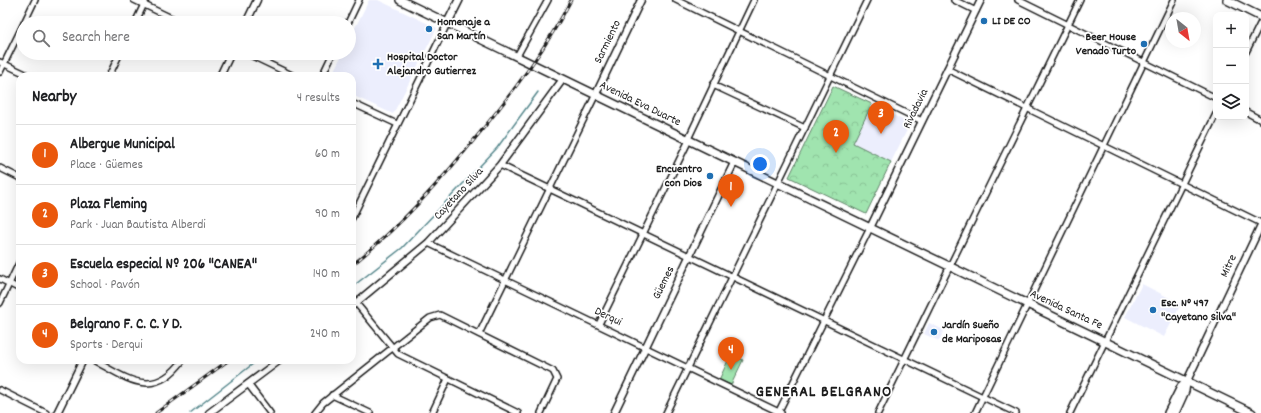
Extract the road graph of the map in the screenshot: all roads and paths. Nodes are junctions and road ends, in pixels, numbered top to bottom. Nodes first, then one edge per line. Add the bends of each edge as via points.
1 (35, 0) edge
2 (134, 0) edge
3 (257, 0) edge
4 (359, 0) edge
5 (400, 0) edge
6 (459, 0) edge
7 (548, 0) edge
8 (641, 0) edge
9 (676, 0) edge
10 (754, 0) edge
11 (867, 0) edge
12 (954, 0) edge
13 (981, 0) edge
14 (1018, 0) edge
15 (1080, 0) edge
16 (1174, 0) edge
17 (1227, 0) edge
18 (144, 2) edge
19 (976, 11) junction
20 (28, 16) edge
21 (138, 16) edge
22 (169, 16) edge
23 (249, 16) edge
24 (351, 16) edge
25 (1261, 17) edge
26 (448, 22) junction
27 (1261, 22) edge
28 (1068, 24) junction
29 (739, 30) junction
30 (16, 38) edge
31 (1248, 48) edge
32 (518, 56) junction
33 (117, 60) edge
34 (228, 60) edge
35 (261, 60) edge
36 (330, 60) edge
37 (1145, 61) junction
38 (2, 63) edge
39 (948, 69) junction
40 (0, 72) edge
41 (21, 72) edge
42 (112, 72) edge
43 (222, 72) edge
44 (286, 72) edge
45 (324, 72) edge
46 (831, 74) junction
47 (563, 79) junction
48 (713, 85) junction
49 (596, 94) junction
50 (1213, 96) edge
51 (356, 105) edge
52 (1027, 108) junction
53 (1249, 114) edge
54 (1213, 120) edge
55 (1261, 120) edge
56 (922, 121) junction
57 (397, 124) junction
58 (805, 128) junction
59 (688, 140) junction
60 (1104, 145) junction
61 (734, 163) junction
62 (500, 165) junction
63 (0, 168) edge
64 (16, 176) edge
65 (1182, 183) junction
66 (777, 184) junction
67 (549, 188) junction
68 (356, 210) edge
69 (1261, 224) edge
70 (870, 228) junction
71 (643, 234) junction
72 (428, 243) junction
73 (690, 256) junction
74 (949, 266) junction
75 (16, 269) edge
76 (732, 276) junction
77 (0, 279) edge
78 (506, 279) junction
79 (9, 284) junction
80 (16, 287) edge
81 (0, 303) edge
82 (356, 303) edge
83 (1027, 304) junction
84 (356, 307) edge
85 (824, 319) junction
86 (599, 324) junction
87 (479, 334) junction
88 (1104, 340) junction
89 (392, 347) junction
90 (646, 347) junction
91 (905, 359) junction
92 (81, 364) edge
93 (101, 364) edge
94 (179, 364) edge
95 (275, 364) edge
96 (688, 367) junction
97 (448, 379) junction
98 (1186, 382) junction
99 (248, 384) junction
100 (0, 390) edge
101 (332, 395) junction
102 (983, 397) junction
103 (46, 413) edge
104 (57, 413) edge
105 (209, 413) edge
106 (270, 413) edge
107 (315, 413) edge
108 (370, 413) edge
109 (432, 413) edge
110 (518, 413) edge
111 (541, 413) edge
112 (614, 413) edge
113 (666, 413) edge
114 (779, 413) edge
115 (878, 413) edge
116 (975, 413) edge
117 (1016, 413) edge
118 (1070, 413) edge
119 (1168, 413) edge
120 (1175, 413) edge
121 (1252, 413) edge

1 - 20 street
2 - 18 street
3 - 23 street
4 - 24 street
5 - 26 main road, Avenida Eva Duarte
6 - 26 main road
7 - 32 street
8 - 49 street, Sarmiento
9 - 29 street
10 - 29 street
11 - 46 street
12 - 19 street
13 - 19 street, Rivadavia
14 - 28 street
15 - 28 street
16 - 37 street
17 - 25 main road
18 - 21 street
18 - 22 street
19 - 39 street, Rivadavia
26 - 32 main road, Avenida Eva Duarte
26 - 57 street
27 - 31 street
28 - 37 street
28 - 52 street
29 - 46 street
29 - 48 street
30 - 38 street
32 - 47 main road, Avenida Eva Duarte
33 - 42 street
34 - 43 street
35 - 44 street
36 - 45 street
37 - 50 street
37 - 60 street
38 - 40 street
38 - 41 street
39 - 52 street
39 - 56 street, Rivadavia
46 - 56 street
46 - 58 street
47 - 49 main road, Avenida Eva Duarte
47 - 62 street, Cayetano Silva
48 - 58 street
48 - 59 street
49 - 59 main road, Avenida Eva Duarte
49 - 67 street
51 - 57 street
52 - 60 street
52 - 74 street
53 - 55 street
54 - 65 street
56 - 70 street, Rivadavia
57 - 68 street
58 - 66 street
59 - 61 main road, Avenida Eva Duarte
59 - 71 street
60 - 65 street
60 - 83 street
61 - 66 main road, Avenida Eva Duarte
61 - 73 street, Güemes
62 - 67 street
62 - 72 street, Cayetano Silva
63 - 64 street
65 - 69 street
65 - 88 street
66 - 70 main road, Avenida Eva Duarte
66 - 76 street
67 - 71 street
67 - 78 street
69 - 98 street, Mitre
70 - 74 main road, Avenida Santa Fe
70 - 85 street
71 - 73 street
71 - 86 street
72 - 78 street, Derqui
72 - 82 street, Cayetano Silva
73 - 76 street
73 - 90 street, Güemes
74 - 83 main road, Avenida Santa Fe
74 - 91 street
75 - 79 street
76 - 85 street
76 - 96 street
77 - 79 street
78 - 86 street, Derqui
78 - 87 street
79 - 80 street
79 - 81 street
83 - 88 main road, Avenida Santa Fe
83 - 102 street
84 - 89 street
85 - 91 street
85 - 114 street
86 - 90 street, Derqui
87 - 89 street via 440,315 430,318
87 - 111 street via 553,371 557,379
88 - 98 main road, Avenida Santa Fe
88 - 118 street
89 - 97 street via 398,354
89 - 101 street
90 - 96 street, Derqui
90 - 112 street, Güemes
91 - 102 street
91 - 115 street
92 - 104 street
93 - 94 street via 147,384 157,382
95 - 99 street
96 - 113 street
96 - 114 street, Derqui
97 - 109 street
97 - 110 street
98 - 119 main road
98 - 120 main road via 1186,391
98 - 121 main road, Avenida Santa Fe
99 - 105 street
99 - 106 street
100 - 103 street
101 - 107 street
101 - 108 street
102 - 116 street
102 - 117 street

